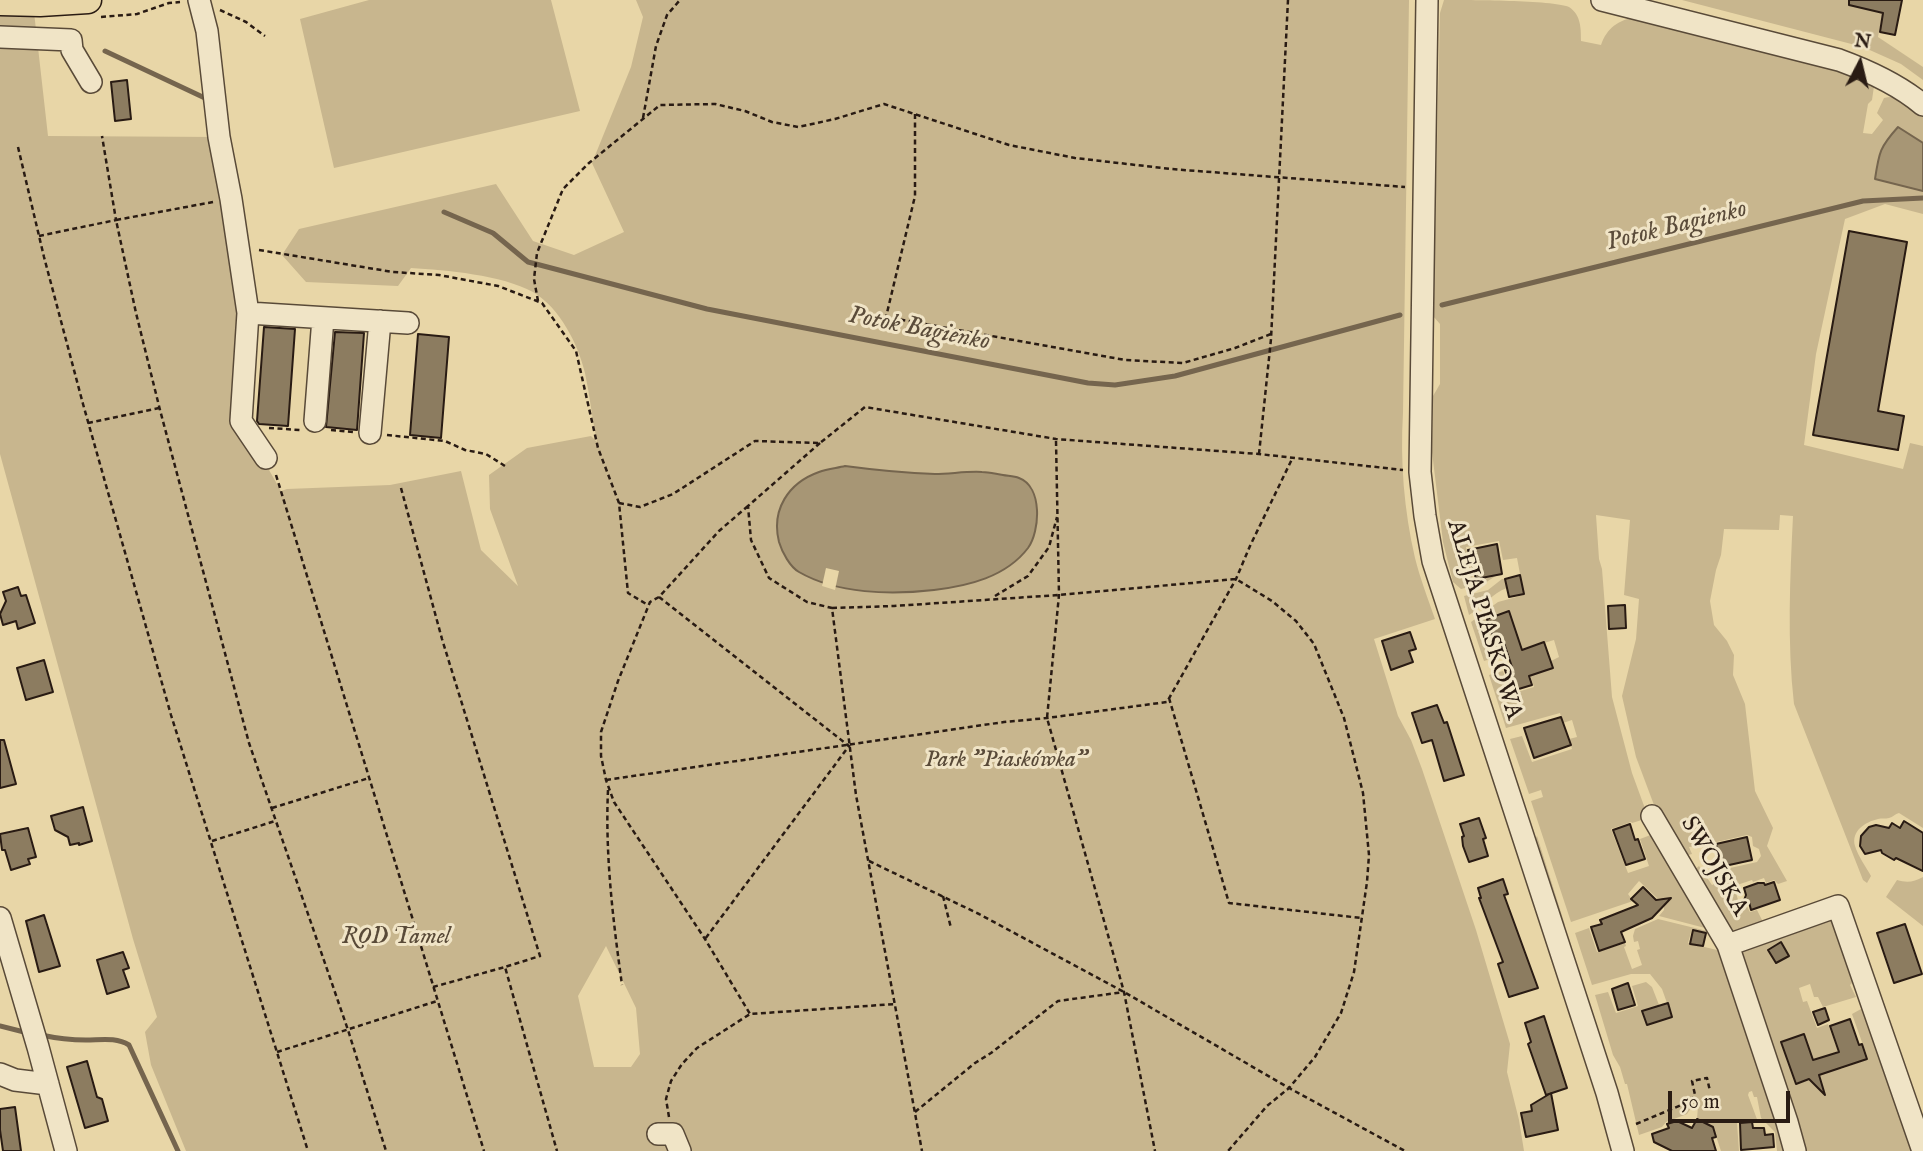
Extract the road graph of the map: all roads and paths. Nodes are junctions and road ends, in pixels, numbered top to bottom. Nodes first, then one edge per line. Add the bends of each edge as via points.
1 (88, 0) edge
2 (680, 0) edge
3 (1288, 0) edge
4 (1427, 0) edge
5 (1602, 0) edge
6 (0, 2) edge
7 (199, 2) edge
8 (265, 36) dead end
9 (0, 37) edge
10 (91, 82) dead end
11 (1923, 105) edge
12 (915, 114) junction
13 (642, 120) junction
14 (102, 136) dead end
15 (18, 147) dead end
16 (1278, 178) junction
17 (1412, 188) dead end
18 (222, 200) junction
19 (116, 219) junction
20 (39, 236) junction
21 (238, 246) junction
22 (538, 301) junction
23 (248, 313) junction
24 (323, 318) junction
25 (380, 321) junction
26 (408, 323) dead end
27 (1271, 337) junction
28 (159, 408) junction
29 (88, 423) junction
30 (312, 427) junction
31 (265, 428) dead end
32 (370, 433) junction
33 (1056, 439) junction
34 (820, 443) junction
35 (1259, 454) junction
36 (1293, 457) junction
37 (266, 458) joint
38 (505, 466) dead end
39 (1420, 472) junction
40 (401, 488) dead end
41 (619, 503) junction
42 (748, 506) junction
43 (1059, 510) junction
44 (1237, 579) junction
45 (1059, 594) junction
46 (659, 597) junction
47 (993, 598) junction
48 (648, 606) junction
49 (832, 608) junction
50 (1169, 698) junction
51 (1047, 718) junction
52 (849, 746) junction
53 (369, 778) junction
54 (606, 780) junction
55 (608, 786) junction
56 (271, 808) junction
57 (1652, 816) dead end
58 (275, 821) junction
59 (212, 841) junction
60 (868, 860) junction
61 (943, 896) junction
62 (1362, 918) junction
63 (0, 919) edge
64 (951, 928) dead end
65 (705, 939) junction
66 (1728, 945) junction
67 (505, 967) junction
68 (622, 985) dead end
69 (433, 988) junction
70 (1124, 992) junction
71 (437, 1001) junction
72 (895, 1004) junction
73 (750, 1014) junction
74 (348, 1030) junction
75 (277, 1052) junction
76 (0, 1074) edge
77 (48, 1084) junction
78 (1289, 1088) junction
79 (1710, 1091) dead end
80 (915, 1112) junction
81 (1633, 1125) dead end
82 (670, 1139) edge
83 (66, 1151) edge
84 (308, 1151) edge
85 (386, 1151) edge
86 (484, 1151) edge
87 (557, 1151) edge
88 (922, 1151) edge
89 (1155, 1151) edge
90 (1228, 1151) edge
91 (1405, 1151) edge
92 (1623, 1151) edge
93 (1795, 1151) edge
94 (1923, 1151) edge

1 - 6 main road
2 - 13 path via 667,15 656,46
3 - 16 path
4 - 39 street, ALEJA PIASKOWA
5 - 11 street via 1839,60 1890,82
7 - 8 path via 246,22
7 - 18 street via 207,31
9 - 10 street via 71,40
12 - 13 path via 884,104 798,127 715,104 687,104 660,105
12 - 16 path via 1009,145 1075,158
12 - 27 path via 915,196 886,317 1136,361 1183,363
13 - 22 path via 563,189 537,253 534,279
14 - 19 path
15 - 20 path
16 - 17 path
16 - 27 path
18 - 19 path
18 - 21 street
19 - 20 path
19 - 28 path
20 - 29 path
21 - 22 path via 393,272 439,275 498,286
21 - 23 street
22 - 41 path via 576,351 598,448
23 - 24 street
23 - 37 street via 241,421
24 - 25 street
24 - 30 street
25 - 26 street
25 - 32 street
27 - 35 path
28 - 29 path
28 - 56 path via 249,743
29 - 59 path
30 - 31 path
30 - 32 path
32 - 38 path via 445,441 486,454
33 - 34 path via 865,407
33 - 35 path
33 - 43 path
34 - 41 path via 755,441 673,494 640,507
34 - 42 path
35 - 36 path
36 - 39 path
36 - 44 path
37 - 53 path via 282,492
39 - 92 street, ALEJA PIASKOWA via 1433,561
40 - 67 path via 442,639 540,956
41 - 48 path via 628,593
42 - 46 path
42 - 49 path via 751,540 769,578 807,602
43 - 45 path
43 - 47 path via 1049,547 1028,576
44 - 45 path
44 - 50 path
44 - 62 path via 1272,601 1308,636 1345,718 1363,793 1369,855
45 - 47 path
45 - 51 path
46 - 48 path
46 - 52 path
47 - 49 path
48 - 54 path via 601,732
49 - 52 path
50 - 51 path via 1167,702
50 - 62 path via 1229,903
51 - 52 path
51 - 70 path
52 - 54 path
52 - 60 path
52 - 65 path
53 - 56 path
53 - 69 path
54 - 55 path
55 - 65 path
55 - 68 path via 612,912
56 - 58 path
57 - 66 street, SWOJSKA
58 - 59 path
58 - 74 path
59 - 75 path
60 - 61 path
60 - 72 path
61 - 64 path
61 - 70 path
62 - 78 path via 1354,972 1341,1013 1315,1058
63 - 77 street
65 - 73 path
66 - 93 street, SWOJSKA
66 - 94 street, SWOJSKA via 1838,906
67 - 69 path
67 - 87 path
69 - 71 path
70 - 78 path
70 - 80 path via 1058,1001
70 - 89 path
71 - 74 path
71 - 86 path
72 - 73 path
72 - 80 path
73 - 82 path via 697,1048 671,1081 666,1099
74 - 75 path
74 - 85 path
75 - 84 path
76 - 77 street
77 - 83 street
78 - 90 path
78 - 91 path
79 - 81 path via 1707,1078 1692,1081 1695,1095 1691,1101
80 - 88 path

